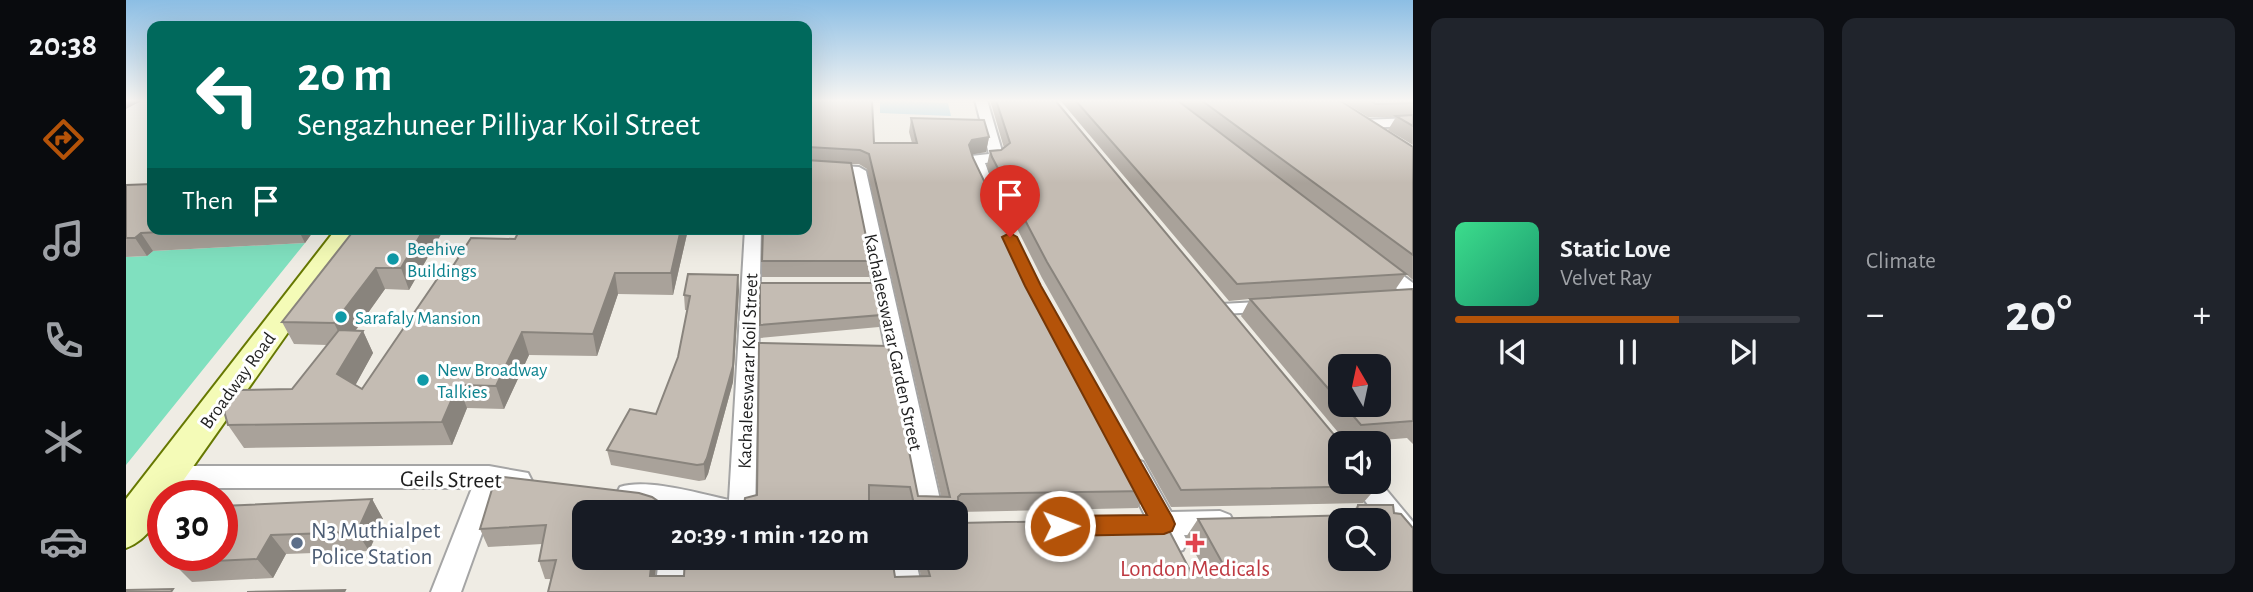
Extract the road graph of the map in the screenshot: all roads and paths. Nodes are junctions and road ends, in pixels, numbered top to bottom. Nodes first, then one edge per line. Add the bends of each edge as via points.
1 (986, 128) edge
2 (812, 168) edge
3 (998, 213) edge
4 (345, 235) edge
5 (753, 235) edge
6 (1370, 259) edge
7 (1408, 296) edge
8 (1217, 304) joint
9 (1276, 306) edge
10 (1238, 330) edge
11 (1125, 453) edge
12 (165, 477) junction
13 (489, 477) junction
14 (543, 484) edge
15 (611, 492) edge
16 (1369, 494) edge
17 (647, 500) edge
18 (743, 500) edge
19 (927, 500) edge
20 (1245, 522) edge
21 (1164, 524) junction
22 (1122, 525) edge
23 (128, 526) edge
24 (1413, 542) edge
25 (1187, 569) edge
26 (672, 570) edge
27 (903, 570) edge
28 (446, 592) edge
29 (670, 592) edge
30 (908, 592) edge

1 - 3 street via 997,158 976,159
2 - 19 street, Kachaleeswarar Garden Street via 859,171 875,286
4 - 12 main road, Broadway Road
5 - 18 street, Kachaleeswarar Koil Street via 755,286
6 - 7 street
8 - 9 lane
8 - 10 street
11 - 21 street
12 - 13 street, Geils Street
12 - 23 main road, Broadway Road
13 - 14 street, Geils Street
13 - 28 street
15 - 17 street
16 - 24 street via 1379,518
20 - 21 street
21 - 22 street
21 - 25 street
26 - 29 street
27 - 30 street

